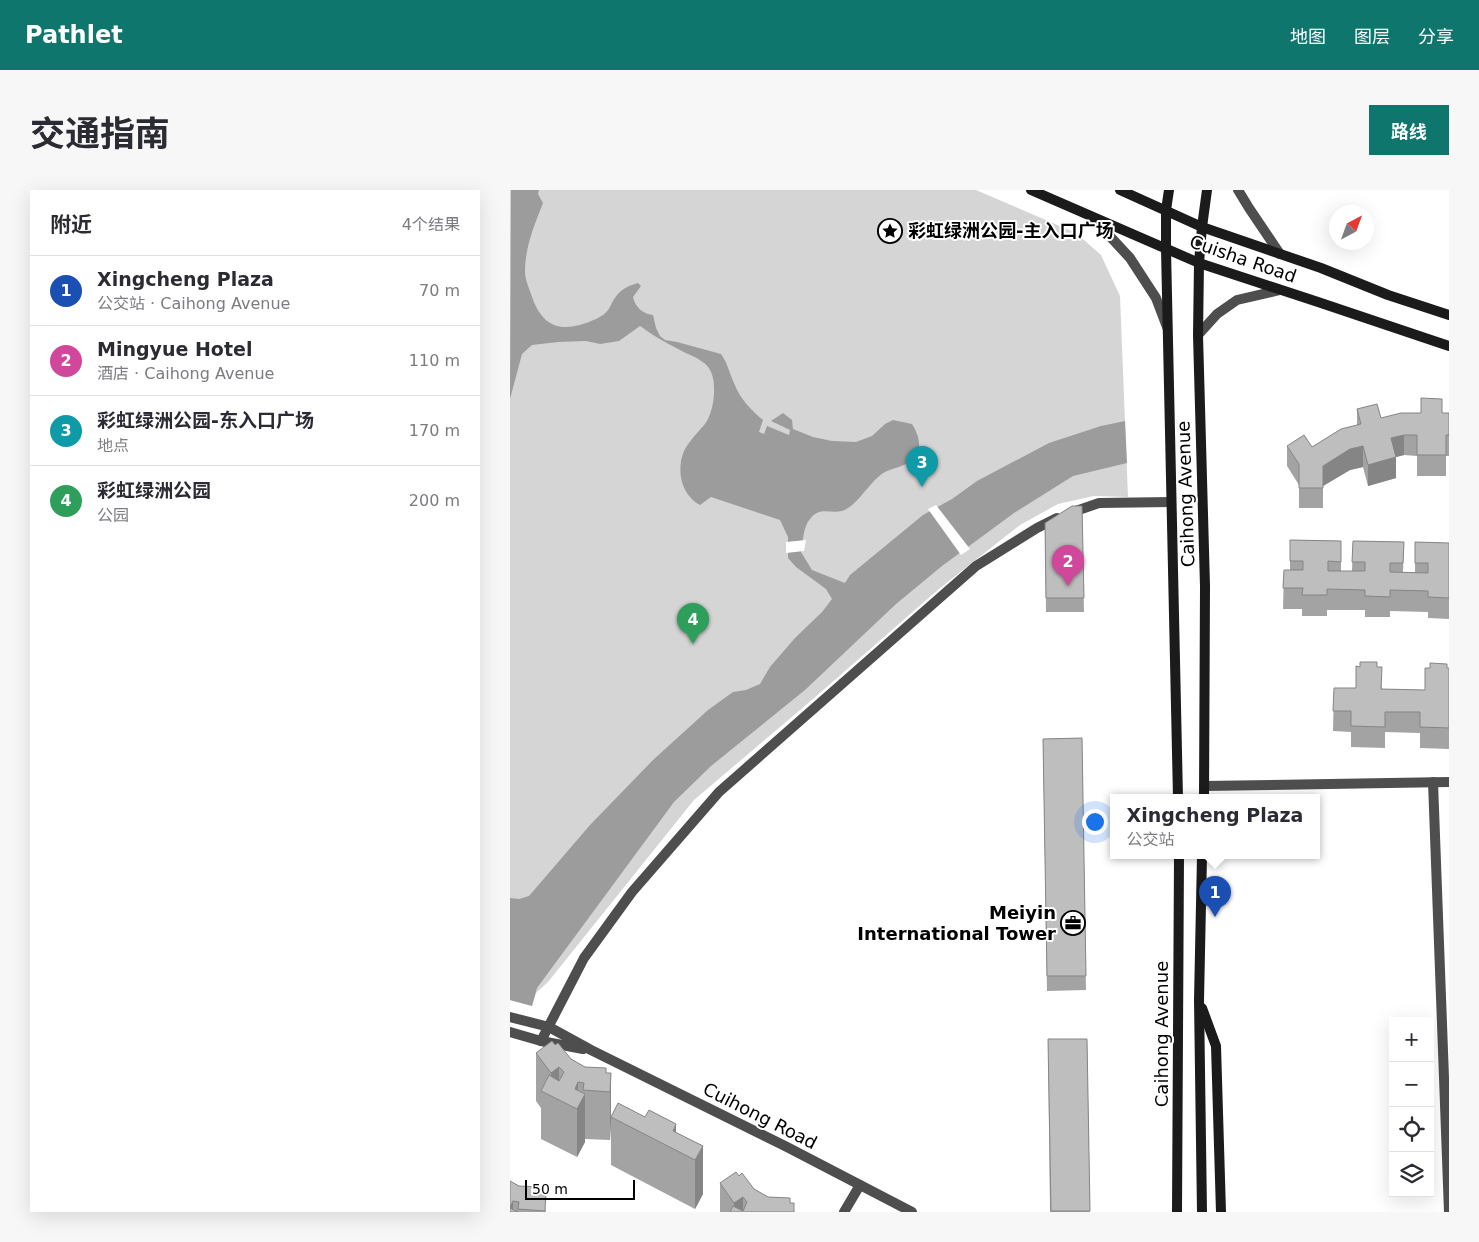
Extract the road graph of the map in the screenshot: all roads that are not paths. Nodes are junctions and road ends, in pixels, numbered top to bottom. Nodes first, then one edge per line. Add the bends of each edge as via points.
1 (1030, 190) edge
2 (1120, 190) edge
3 (1169, 190) edge
4 (1207, 190) edge
5 (1238, 190) edge
6 (1166, 210) junction
7 (1092, 216) junction
8 (1202, 227) junction
9 (1166, 250) junction
10 (1280, 254) junction
11 (1199, 263) junction
12 (1280, 290) junction
13 (1449, 315) edge
14 (1167, 327) junction
15 (1198, 335) junction
16 (1449, 346) edge
17 (1171, 502) junction
18 (1433, 782) junction
19 (1449, 782) edge
20 (1204, 786) junction
21 (1178, 794) edge
22 (1204, 794) edge
23 (1179, 859) edge
24 (1202, 859) edge
25 (1199, 1000) junction
26 (510, 1017) edge
27 (549, 1027) junction
28 (510, 1032) edge
29 (541, 1041) junction
30 (592, 1050) junction
31 (1446, 1076) edge
32 (860, 1185) junction
33 (844, 1212) edge
34 (912, 1212) edge
35 (1177, 1212) edge
36 (1202, 1212) edge
37 (1220, 1212) edge
38 (1449, 1212) edge

1 - 7 main road, Cuisha Road
2 - 6 main road, Cuisha Road
3 - 6 main road, Caihong Avenue
4 - 8 main road, Caihong Avenue
5 - 10 street
6 - 8 main road, Cuisha Road
6 - 9 main road, Caihong Avenue
7 - 9 main road, Cuisha Road
7 - 14 street via 1130,258 1156,298
8 - 10 main road, Cuisha Road
8 - 11 main road, Caihong Avenue
9 - 11 main road, Cuisha Road
9 - 14 main road, Caihong Avenue
10 - 13 main road, Cuisha Road
11 - 12 main road, Cuisha Road
11 - 15 main road, Caihong Avenue
12 - 15 street via 1237,300 1217,314
12 - 16 main road, Cuisha Road
14 - 17 main road, Caihong Avenue
15 - 20 main road, Caihong Avenue via 1205,586
17 - 21 main road, Caihong Avenue
17 - 27 street via 1099,503 1037,528 976,566 720,792 627,899 584,958
18 - 19 street
18 - 20 street
18 - 31 street
20 - 22 main road, Caihong Avenue
23 - 35 main road, Caihong Avenue
24 - 25 main road
25 - 36 main road
25 - 37 main road via 1216,1046
26 - 27 street, Cuihong Road
27 - 29 street
27 - 30 street, Cuihong Road
28 - 29 street, Cuihong Road
29 - 30 street, Cuihong Road
30 - 32 street, Cuihong Road
31 - 38 street
32 - 33 street
32 - 34 street, Cuihong Road

